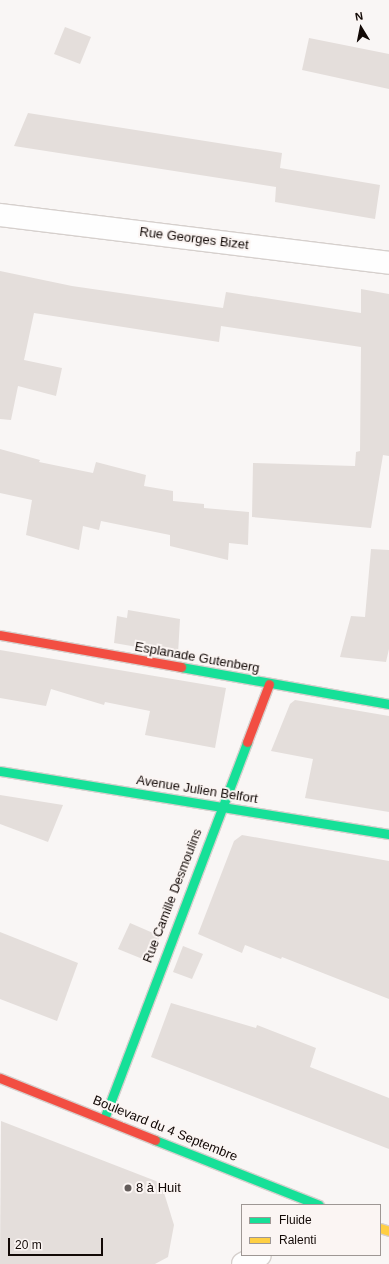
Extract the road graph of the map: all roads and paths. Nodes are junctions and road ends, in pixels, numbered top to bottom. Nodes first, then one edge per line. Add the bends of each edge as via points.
1 (0, 215) edge
2 (389, 263) edge
3 (0, 635) edge
4 (269, 684) junction
5 (389, 704) edge
6 (0, 771) edge
7 (220, 807) junction
8 (389, 834) edge
9 (0, 1078) edge
10 (104, 1119) junction
11 (317, 1204) edge
12 (258, 1256) edge
13 (243, 1264) edge

1 - 2 street, Rue Georges Bizet
3 - 4 street, Esplanade Gutenberg
4 - 5 street, Esplanade Gutenberg
4 - 7 street, Rue Camille Desmoulins
6 - 7 street, Avenue Julien Belfort
7 - 8 street, Avenue Julien Belfort
7 - 10 street, Rue Camille Desmoulins
9 - 10 street, Boulevard du 4 Septembre
10 - 11 street, Boulevard du 4 Septembre
12 - 13 street

